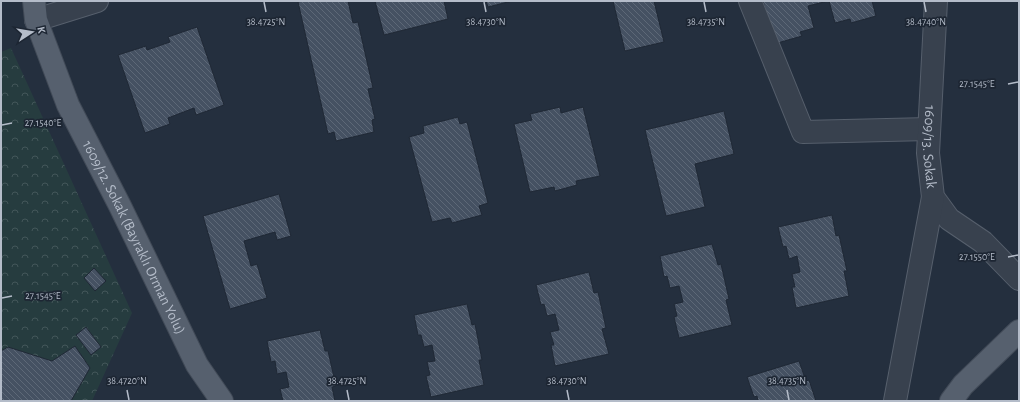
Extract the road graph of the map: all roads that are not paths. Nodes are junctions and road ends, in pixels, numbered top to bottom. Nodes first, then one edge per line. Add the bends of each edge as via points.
1 (97, 1) edge
2 (750, 1) edge
3 (936, 1) edge
4 (35, 10) edge
5 (929, 129) junction
6 (933, 197) junction
7 (1019, 279) edge
8 (1019, 331) edge
9 (222, 401) edge
10 (895, 401) edge
11 (951, 401) edge

1 - 4 street
2 - 5 street via 803,132
3 - 5 street, 1609/13. Sokak
4 - 9 main road, 1609/12. Sokak (Bayraklı Orman Yolu) via 68,105 197,365
5 - 6 street, 1609/13. Sokak via 928,153
6 - 7 street, 1609/13. Sokak via 949,218 983,242
6 - 10 street
8 - 11 main road via 963,385

